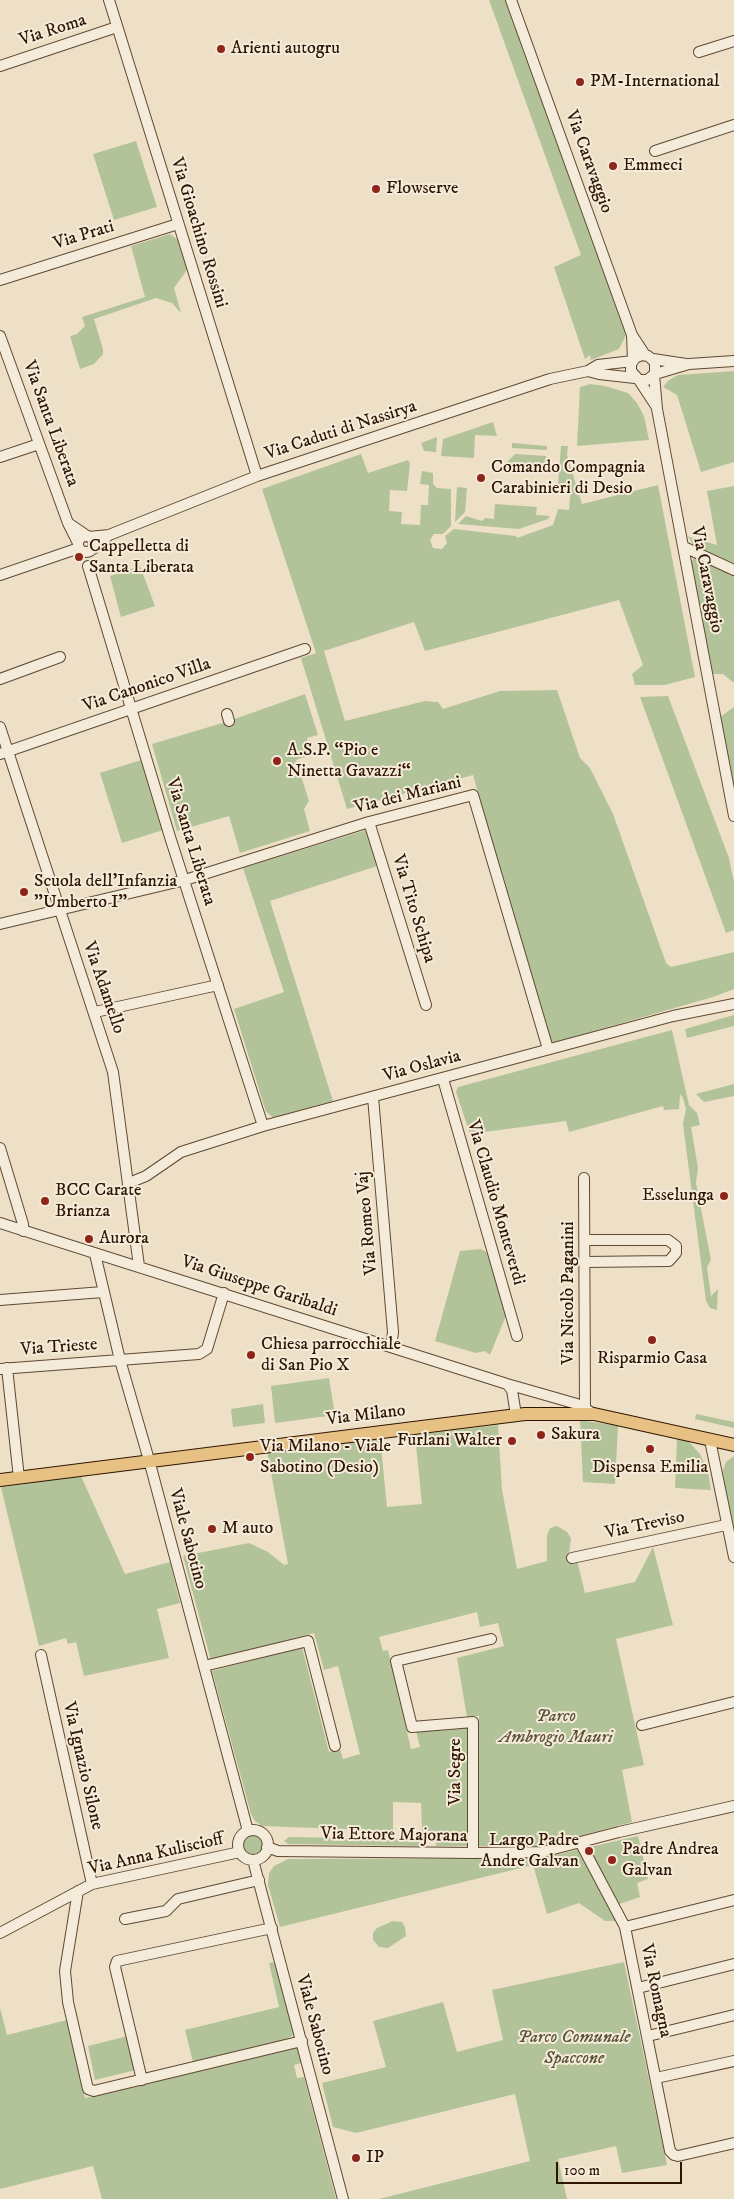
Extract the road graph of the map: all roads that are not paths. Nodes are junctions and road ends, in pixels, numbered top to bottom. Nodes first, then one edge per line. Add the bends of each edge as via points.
1 (109, 0) edge
2 (511, 0) edge
3 (117, 27) junction
4 (734, 41) edge
5 (699, 52) dead end
6 (0, 66) edge
7 (734, 125) edge
8 (655, 151) dead end
9 (178, 224) junction
10 (0, 280) edge
11 (632, 335) junction
12 (0, 336) edge
13 (649, 357) junction
14 (4, 358) edge
15 (633, 360) junction
16 (734, 361) edge
17 (689, 364) junction
18 (588, 371) junction
19 (655, 375) junction
20 (637, 379) junction
21 (658, 409) junction
22 (39, 444) junction
23 (0, 457) edge
24 (257, 476) junction
25 (68, 523) junction
26 (109, 535) junction
27 (88, 537) junction
28 (684, 547) junction
29 (84, 548) junction
30 (734, 570) edge
31 (0, 575) edge
32 (305, 649) dead end
33 (60, 657) dead end
34 (0, 679) edge
35 (132, 708) junction
36 (0, 727) edge
37 (4, 753) edge
38 (734, 816) edge
39 (369, 822) junction
40 (185, 880) junction
41 (59, 911) junction
42 (0, 924) edge
43 (218, 985) junction
44 (733, 1003) edge
45 (426, 1005) dead end
46 (94, 1012) junction
47 (548, 1049) junction
48 (443, 1079) junction
49 (373, 1097) junction
50 (263, 1126) junction
51 (0, 1148) edge
52 (584, 1178) dead end
53 (129, 1182) junction
54 (0, 1224) edge
55 (23, 1231) junction
56 (584, 1240) junction
57 (96, 1254) junction
58 (585, 1262) junction
59 (139, 1266) junction
60 (103, 1292) junction
61 (224, 1293) junction
62 (0, 1300) edge
63 (517, 1336) dead end
64 (391, 1347) junction
65 (120, 1360) junction
66 (3, 1368) edge
67 (508, 1384) junction
68 (589, 1411) junction
69 (516, 1414) junction
70 (710, 1440) junction
71 (734, 1445) edge
72 (149, 1460) junction
73 (19, 1478) junction
74 (0, 1480) edge
75 (726, 1526) junction
76 (734, 1557) edge
77 (572, 1558) dead end
78 (491, 1639) dead end
79 (41, 1655) dead end
80 (204, 1666) junction
81 (734, 1702) edge
82 (642, 1725) dead end
83 (335, 1746) dead end
84 (734, 1806) edge
85 (248, 1831) junction
86 (580, 1842) junction
87 (268, 1847) junction
88 (240, 1852) junction
89 (473, 1853) junction
90 (253, 1860) junction
91 (259, 1880) junction
92 (92, 1884) junction
93 (78, 1890) junction
94 (734, 1900) edge
95 (125, 1919) dead end
96 (625, 1927) junction
97 (272, 1928) junction
98 (0, 1933) edge
99 (734, 1964) edge
100 (638, 1988) junction
101 (734, 2015) edge
102 (648, 2036) junction
103 (302, 2041) junction
104 (734, 2060) edge
105 (656, 2078) junction
106 (142, 2080) junction
107 (734, 2143) edge
108 (343, 2199) edge

1 - 3 street, Via Gioachino Rossini
2 - 11 street, Via Caravaggio
3 - 6 street, Via Roma
3 - 9 street, Via Gioachino Rossini
4 - 5 street
7 - 8 street
9 - 10 street, Via Prati
9 - 24 street, Via Gioachino Rossini
11 - 13 street, Via Caravaggio
11 - 15 street, Via Caravaggio
12 - 14 street, Via Santa Liberata
13 - 15 street via 638,356
13 - 17 street
13 - 19 street via 656,366
14 - 22 street, Via Santa Liberata
15 - 18 street, Via Caduti di Nassirya via 598,365
15 - 20 street via 631,368
16 - 17 street
17 - 19 street
18 - 20 street, Via Caduti di Nassirya
18 - 24 street, Via Caduti di Nassirya via 550,379
19 - 20 street via 647,380
19 - 21 street, Via Caravaggio
20 - 21 street, Via Caravaggio
21 - 28 street, Via Caravaggio
22 - 23 street
22 - 25 street, Via Santa Liberata
24 - 26 street, Via Caduti di Nassirya
25 - 27 street
25 - 29 street, Via Santa Liberata
26 - 27 street
26 - 29 street
27 - 29 street via 82,538
28 - 30 street
28 - 38 street, Via Caravaggio
29 - 31 street
29 - 35 street, Via Santa Liberata
32 - 35 street, Via Canonico Villa
33 - 34 street
35 - 37 street, Via Canonico Villa
35 - 40 street, Via Santa Liberata
36 - 37 street, Via Adamello
37 - 41 street, Via Adamello
39 - 40 street, Via dei Mariani
39 - 45 street, Via Tito Schipa
39 - 47 street, Via dei Mariani via 473,795
40 - 41 street, Via dei Mariani
40 - 43 street, Via Santa Liberata
41 - 42 street, Via dei Mariani
41 - 46 street, Via Adamello
43 - 46 street
43 - 50 street, Via Santa Liberata
44 - 47 street, Via Oslavia
46 - 53 street, Via Adamello via 113,1072
47 - 48 street, Via Oslavia
48 - 49 street, Via Oslavia
48 - 63 street, Via Claudio Monteverdi
49 - 50 street, Via Oslavia
49 - 64 street, Via Romeo Vaj via 392,1313
50 - 53 street, Via Oslavia via 181,1152 146,1176
51 - 55 street via 24,1224
52 - 56 street, Via Nicolò Paganini
53 - 59 street, Via Adamello
54 - 55 street, Via Giuseppe Garibaldi
55 - 57 street, Via Giuseppe Garibaldi
56 - 58 street, Via Nicolò Paganini
56 - 58 street via 668,1240 676,1246 676,1254 669,1261
57 - 59 street, Via Giuseppe Garibaldi
57 - 60 street, Viale Sabotino
58 - 68 street, Via Nicolò Paganini
59 - 61 street, Via Giuseppe Garibaldi
60 - 62 street
60 - 65 street, Viale Sabotino
61 - 64 street, Via Giuseppe Garibaldi
61 - 65 street, Via Trieste via 207,1349 203,1352
64 - 67 street, Via Giuseppe Garibaldi
65 - 66 street, Via Trieste
65 - 72 street, Viale Sabotino
66 - 73 street
67 - 68 street, Via Giuseppe Garibaldi via 578,1404
67 - 69 street
68 - 69 main road, Via Milano
68 - 70 main road, Via Milano
69 - 72 main road, Via Milano
70 - 71 main road, Via Milano
70 - 75 street
72 - 73 main road, Via Milano
72 - 80 street, Viale Sabotino
73 - 74 main road, Via Milano
75 - 76 street
75 - 77 street, Via Treviso
78 - 89 street, Via Segre via 396,1661 412,1727 473,1722
79 - 92 street, Via Ignazio Silone
80 - 83 street via 308,1641
80 - 85 street, Viale Sabotino
81 - 82 street
84 - 86 street, Via Ettore Majorana
85 - 87 street via 253,1830 266,1837
85 - 88 street via 239,1841
86 - 89 street, Via Ettore Majorana via 542,1852
86 - 96 street, Via Romagna
87 - 89 street, Via Ettore Majorana via 278,1851
87 - 90 street via 263,1856
88 - 90 street
88 - 92 street, Via Anna Kuliscioff
90 - 91 street, Viale Sabotino
91 - 95 street via 178,1899 166,1911
91 - 97 street, Viale Sabotino
92 - 93 street, Via Anna Kuliscioff
93 - 98 street, Via Anna Kuliscioff
93 - 106 street via 65,1971 68,2002 86,2086 94,2091
94 - 96 street
96 - 100 street, Via Romagna
97 - 103 street, Viale Sabotino
97 - 106 street via 121,1960 115,1964
99 - 100 street
100 - 102 street, Via Romagna
101 - 102 street
102 - 105 street, Via Romagna
103 - 106 street
103 - 108 street, Viale Sabotino
104 - 105 street
105 - 107 street, Via Romagna via 670,2151 674,2155

